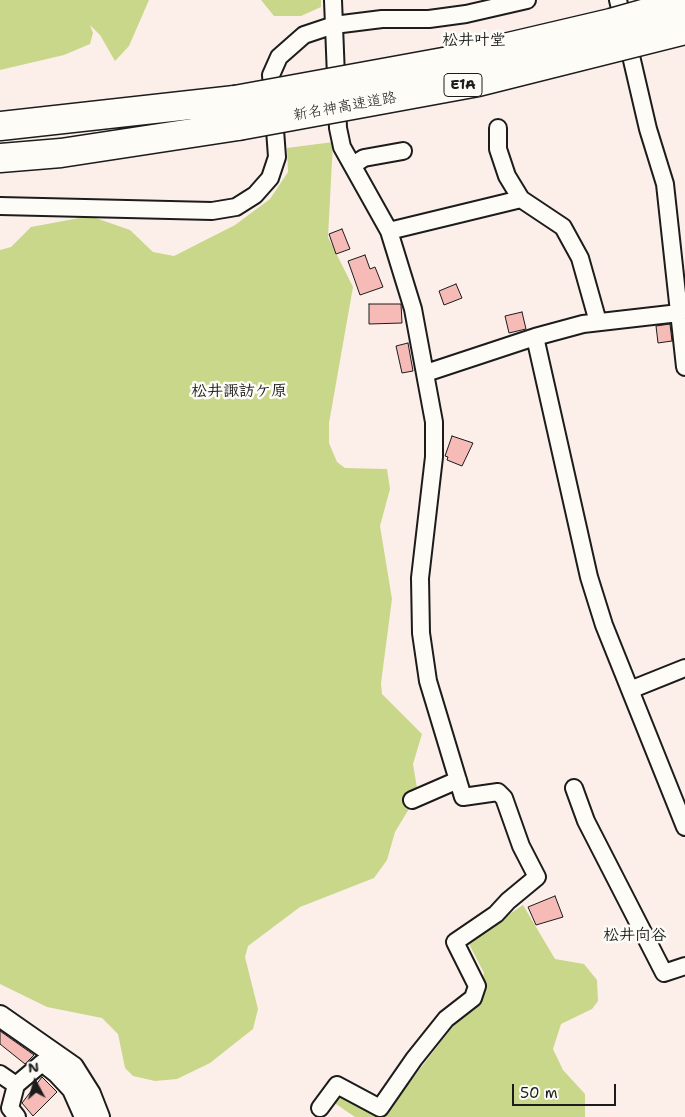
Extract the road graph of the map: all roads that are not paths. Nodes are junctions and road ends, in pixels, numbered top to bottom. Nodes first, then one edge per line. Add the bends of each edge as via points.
1 (333, 0) edge
2 (527, 0) edge
3 (618, 0) edge
4 (685, 2) edge
5 (334, 26) junction
6 (685, 30) edge
7 (0, 126) edge
8 (498, 128) dead end
9 (404, 151) dead end
10 (0, 158) edge
11 (353, 165) junction
12 (520, 199) junction
13 (0, 206) edge
14 (389, 231) junction
15 (679, 313) junction
16 (598, 322) junction
17 (535, 337) junction
18 (685, 367) edge
19 (426, 374) junction
20 (685, 668) edge
21 (630, 690) junction
22 (458, 780) junction
23 (574, 788) dead end
24 (412, 800) dead end
25 (685, 827) edge
26 (685, 966) edge
27 (0, 1016) edge
28 (0, 1074) edge
29 (16, 1084) junction
30 (9, 1112) edge
31 (321, 1114) edge
32 (83, 1117) edge
33 (99, 1117) edge

1 - 5 street
2 - 5 street via 447,16 382,19
3 - 15 street via 648,129 666,184
4 - 7 highway, 新名神高速道路 / E1A, bridge via 449,61 235,100
5 - 11 street via 338,128 342,146
5 - 13 street via 304,35 279,57 271,75 277,156 270,178 254,195 236,206 212,211
6 - 10 highway, 新名神高速道路 / E1A, bridge via 478,82 238,126 61,153
8 - 12 street via 498,149 507,176
9 - 11 street via 364,158
11 - 14 street
12 - 14 street
12 - 16 street via 562,227 580,258
14 - 19 street via 413,309
15 - 16 street
15 - 18 street
16 - 17 street
17 - 19 street
17 - 21 street via 589,577
19 - 22 street via 434,422 434,457 420,578 421,633 428,681
20 - 21 street
21 - 25 street
22 - 24 street
22 - 31 street via 463,797 498,792 504,798 521,846 537,878 496,914 455,942 477,986 473,998 446,1019 380,1108 337,1085
23 - 26 street via 586,821 664,972
27 - 33 street via 73,1067 90,1094
28 - 29 street
29 - 30 street
29 - 32 street via 42,1063 70,1090

